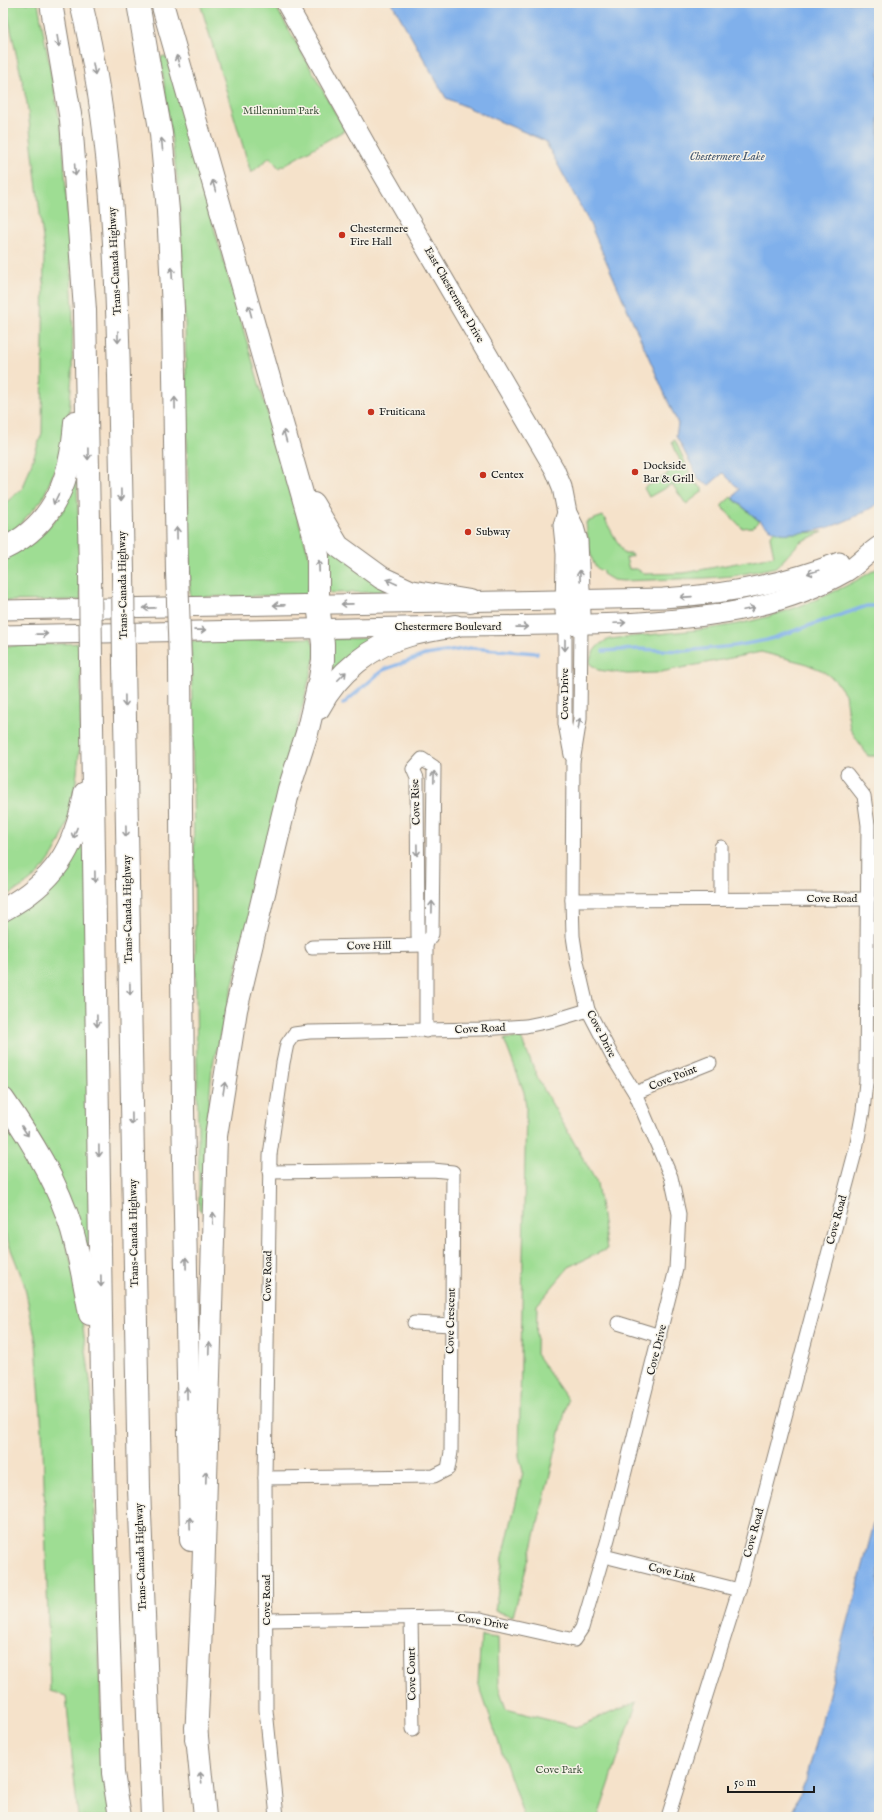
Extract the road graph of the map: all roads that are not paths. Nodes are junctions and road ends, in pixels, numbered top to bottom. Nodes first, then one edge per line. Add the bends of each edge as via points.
1 (51, 3) edge
2 (81, 3) edge
3 (138, 3) edge
4 (162, 3) edge
5 (286, 3) edge
6 (85, 310) junction
7 (296, 474) junction
8 (878, 547) edge
9 (3, 549) edge
10 (470, 601) junction
11 (573, 601) junction
12 (318, 604) junction
13 (3, 610) edge
14 (33, 610) junction
15 (3, 614) edge
16 (573, 625) junction
17 (456, 626) junction
18 (321, 628) junction
19 (3, 635) edge
20 (307, 733) junction
21 (92, 740) junction
22 (847, 774) dead end
23 (720, 847) dead end
24 (721, 899) junction
25 (868, 899) junction
26 (572, 900) junction
27 (3, 910) edge
28 (426, 945) junction
29 (312, 947) dead end
30 (588, 1010) junction
31 (426, 1031) junction
32 (710, 1063) dead end
33 (635, 1093) junction
34 (3, 1099) edge
35 (270, 1172) junction
36 (414, 1323) dead end
37 (618, 1323) dead end
38 (451, 1325) junction
39 (660, 1336) junction
40 (102, 1382) junction
41 (265, 1478) junction
42 (604, 1556) junction
43 (739, 1590) junction
44 (411, 1618) junction
45 (267, 1620) junction
46 (413, 1729) dead end
47 (196, 1740) junction
48 (120, 1817) edge
49 (152, 1817) edge
50 (205, 1817) edge
51 (278, 1817) edge
52 (668, 1817) edge

1 -> 6 highway via 71,120
2 -> 49 highway, Trans-Canada Highway, bridge via 101,110 110,178 117,280 139,1488
47 -> 3 highway, bridge via 188,1447 180,662 173,309 161,134
7 -> 4 highway
5 - 11 main road, East Chestermere Drive via 555,470 562,487 567,513 563,525
6 -> 9 highway via 73,449 64,484 50,512 29,532
6 -> 21 highway, bridge
10 -> 7 highway via 410,591 382,578 338,546
12 -> 7 highway via 318,556
8 -> 11 main road, Chestermere Boulevard via 814,572 765,585 663,598
16 -> 8 main road, Chestermere Boulevard via 675,620 772,603 845,573
10 - 11 main road, Chestermere Boulevard
10 -> 12 main road, Chestermere Boulevard
11 - 16 main road
12 -> 14 main road, Chestermere Boulevard
12 - 18 highway
13 - 14 main road, Chestermere Boulevard
14 - 15 main road
17 -> 16 main road, Chestermere Boulevard
16 - 26 street, Cove Drive via 580,719 573,762
17 - 18 main road, Chestermere Boulevard
20 -> 17 highway via 334,684 373,650 409,635
19 -> 18 main road, Chestermere Boulevard
18 - 20 highway via 323,660
47 -> 20 highway via 216,1136 236,1010 289,789
21 -> 27 highway via 83,808 70,845 49,877 35,890
21 -> 40 highway
22 - 25 street via 864,796 868,825
23 - 24 street
24 - 25 street, Cove Road
24 - 26 street, Cove Road
25 - 43 street, Cove Road via 864,1110 854,1157
26 - 30 street, Cove Drive via 576,962
28 -> 28 street, Cove Rise via 432,934 434,767 422,759 413,769 417,778 418,937
28 - 29 street, Cove Hill
28 - 31 street, Cove Rise
30 - 31 street, Cove Road via 526,1026
30 - 33 street, Cove Drive
31 - 35 street, Cove Road via 294,1034 288,1044 283,1063 270,1155
32 - 33 street, Cove Point
33 - 39 street, Cove Drive via 671,1177 679,1214 676,1269
34 -> 40 highway via 43,1162 72,1229 85,1282
35 - 38 street, Cove Crescent via 453,1172
35 - 41 street, Cove Road
36 - 38 street
37 - 39 street
38 - 41 street, Cove Crescent via 451,1452 448,1469 434,1476
39 - 42 street, Cove Drive
40 - 48 highway via 113,1773
41 - 45 street, Cove Road
42 - 43 street, Cove Link
42 - 44 street, Cove Drive via 582,1628 574,1640 480,1619
43 - 52 street, Cove Road
44 - 45 street, Cove Drive
44 - 46 street, Cove Court
45 - 51 street, Cove Road via 266,1710
50 -> 47 highway

